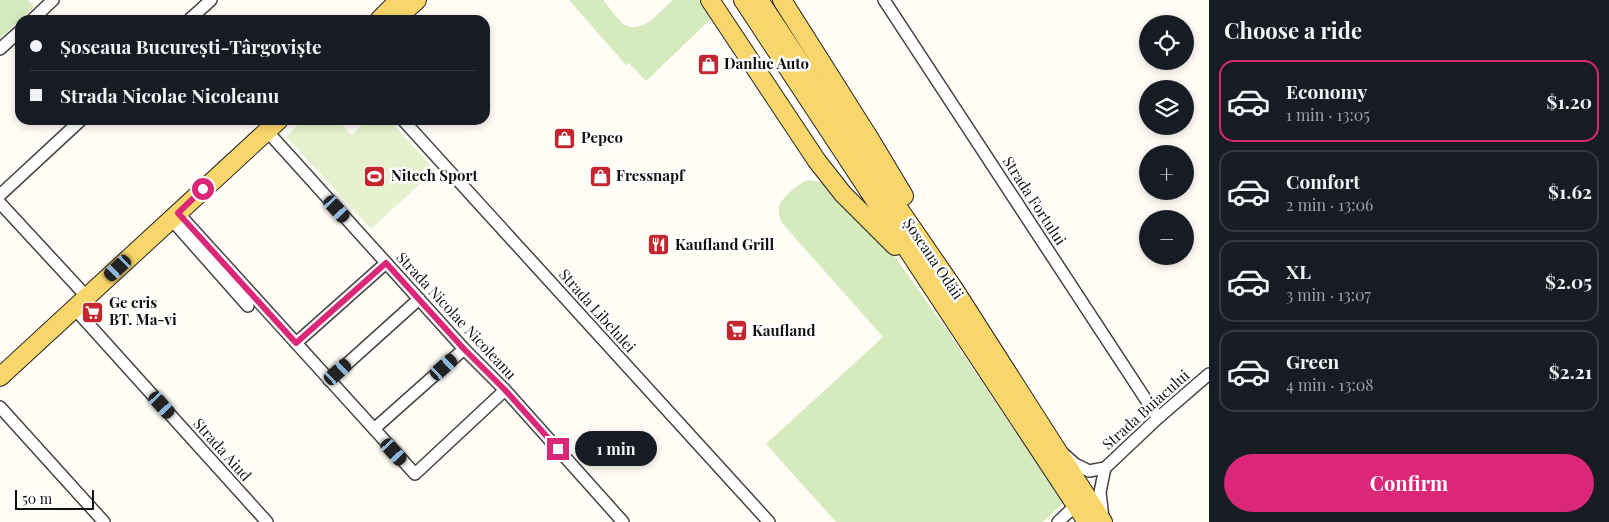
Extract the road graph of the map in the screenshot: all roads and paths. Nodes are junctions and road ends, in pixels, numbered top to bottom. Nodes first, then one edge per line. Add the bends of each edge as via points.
1 (53, 0) edge
2 (211, 0) edge
3 (399, 0) edge
4 (417, 0) edge
5 (710, 0) edge
6 (743, 0) edge
7 (759, 0) edge
8 (782, 0) edge
9 (884, 0) edge
10 (37, 15) edge
11 (194, 15) edge
12 (384, 15) edge
13 (400, 15) edge
14 (15, 36) edge
15 (0, 49) edge
16 (76, 125) edge
17 (408, 125) edge
18 (273, 126) edge
19 (0, 195) edge
20 (0, 203) edge
21 (174, 216) junction
22 (386, 263) junction
23 (948, 294) junction
24 (419, 299) junction
25 (81, 302) junction
26 (248, 306) dead end
27 (296, 343) junction
28 (464, 349) junction
29 (1209, 374) edge
30 (0, 377) edge
31 (329, 380) junction
32 (505, 390) junction
33 (0, 407) edge
34 (1158, 418) junction
35 (374, 429) junction
36 (1052, 444) junction
37 (1105, 468) junction
38 (1076, 505) junction
39 (104, 522) edge
40 (267, 522) edge
41 (623, 522) edge
42 (769, 522) edge
43 (1058, 522) edge
44 (1087, 522) edge
45 (1103, 522) edge

1 - 10 street
2 - 11 street
3 - 12 main road
4 - 13 main road
5 - 23 main road via 817,161 843,194
6 - 23 main road, Șoseaua Odăii
7 - 23 main road, Șoseaua Odăii
8 - 23 main road via 909,206
9 - 34 street, Strada Fortului
14 - 15 street
16 - 19 street
17 - 42 street, Strada Libelulei
18 - 21 main road
18 - 22 street, Strada Nicolae Nicoleanu
20 - 25 street, Strada Aiud
21 - 25 main road
21 - 26 street
21 - 27 street
22 - 24 street, Strada Nicolae Nicoleanu
22 - 27 street
23 - 36 main road, Șoseaua Odăii
23 - 38 main road, Șoseaua Odăii
24 - 28 street, Strada Nicolae Nicoleanu
24 - 31 street
25 - 30 main road
25 - 40 street, Strada Aiud
27 - 31 street
28 - 32 street, Strada Nicolae Nicoleanu
28 - 35 street
29 - 34 street, Strada Buiacului
31 - 35 street
32 - 35 street via 415,474
32 - 41 street, Strada Nicolae Nicoleanu
33 - 39 street
34 - 37 street, Strada Buiacului
36 - 37 street, Strada Buiacului via 1075,464 1089,471
36 - 45 main road, Șoseaua Odăii
37 - 45 street via 1100,492
38 - 43 street
38 - 44 main road, Șoseaua Odăii

